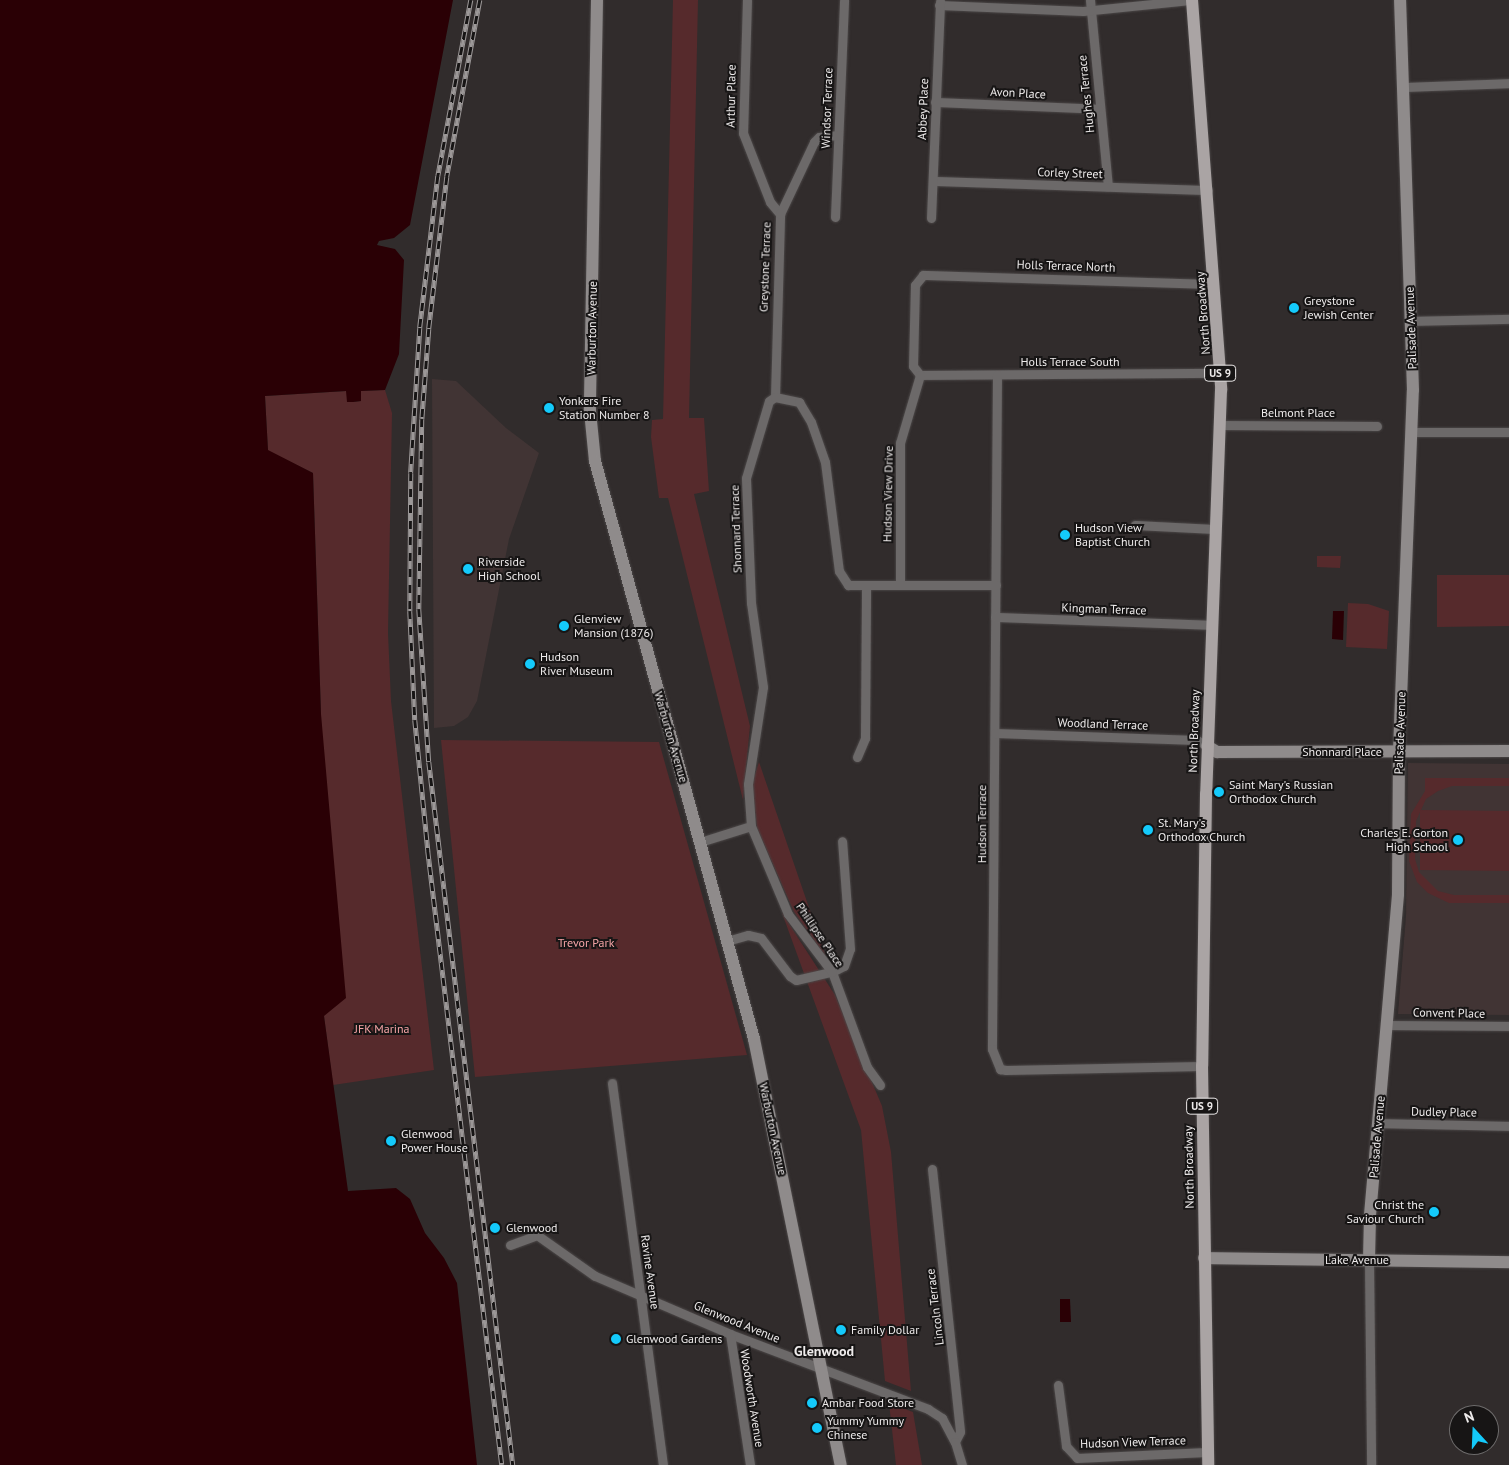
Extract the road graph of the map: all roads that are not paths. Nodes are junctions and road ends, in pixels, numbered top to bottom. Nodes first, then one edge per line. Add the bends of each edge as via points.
1 (597, 0) edge
2 (747, 0) edge
3 (844, 0) edge
4 (1090, 0) edge
5 (1192, 0) edge
6 (1400, 0) edge
7 (940, 3) edge
8 (1091, 10) junction
9 (1509, 84) edge
10 (1402, 87) junction
11 (935, 102) junction
12 (1100, 109) junction
13 (838, 135) junction
14 (932, 181) junction
15 (1108, 186) junction
16 (1208, 190) junction
17 (780, 214) junction
18 (835, 217) dead end
19 (931, 218) dead end
20 (1214, 284) junction
21 (1509, 319) edge
22 (1411, 321) junction
23 (1220, 373) junction
24 (998, 375) junction
25 (920, 376) junction
26 (775, 397) junction
27 (1219, 425) junction
28 (1377, 426) dead end
29 (1411, 432) junction
30 (1509, 432) edge
31 (1135, 525) dead end
32 (1216, 529) junction
33 (866, 585) junction
34 (900, 585) junction
35 (996, 585) junction
36 (995, 617) junction
37 (1211, 625) junction
38 (995, 733) junction
39 (1207, 746) junction
40 (1509, 751) edge
41 (1399, 752) junction
42 (857, 757) dead end
43 (751, 826) junction
44 (842, 841) dead end
45 (700, 842) junction
46 (726, 941) junction
47 (832, 972) junction
48 (1388, 1025) junction
49 (1509, 1026) edge
50 (1202, 1066) junction
51 (612, 1083) dead end
52 (880, 1084) dead end
53 (1378, 1124) junction
54 (1509, 1126) edge
55 (932, 1169) dead end
56 (510, 1245) dead end
57 (1204, 1258) junction
58 (1369, 1260) junction
59 (1509, 1262) edge
60 (640, 1294) junction
61 (730, 1334) junction
62 (821, 1368) junction
63 (1058, 1385) dead end
64 (955, 1442) junction
65 (1207, 1459) edge
66 (663, 1465) edge
67 (750, 1465) edge
68 (841, 1465) edge
69 (962, 1465) edge
70 (1371, 1465) edge

1 - 45 street, Warburton Avenue via 590,411 593,445 599,482
2 - 17 street, Arthur Place via 743,133 770,202
3 - 13 street, Windsor Terrace
4 - 8 street, Hughes Terrace
5 - 8 street
5 - 16 main road, North Broadway / US 9
6 - 10 street, Palisade Avenue
7 - 8 street
7 - 11 street, Abbey Place
8 - 12 street, Hughes Terrace
9 - 10 street
10 - 22 street, Palisade Avenue
11 - 12 street, Avon Place
11 - 14 street, Abbey Place
12 - 15 street, Hughes Terrace
13 - 17 street, Greystone Terrace via 819,137 814,142
13 - 18 street, Windsor Terrace
14 - 15 street, Corley Street
14 - 19 street, Abbey Place
15 - 16 street, Corley Street
16 - 20 main road, North Broadway / US 9
17 - 26 street, Greystone Terrace
20 - 23 main road, North Broadway / US 9
20 - 25 street, Holls Terrace North via 933,274 918,279 913,366
21 - 22 street
22 - 29 street, Palisade Avenue
23 - 24 street, Holls Terrace South
23 - 27 main road, North Broadway / US 9
24 - 25 street, Holls Terrace South
24 - 35 street, Hudson Terrace
25 - 34 street, Hudson View Drive via 900,443
26 - 33 street via 790,398 804,408 825,462 840,571 848,585
26 - 43 street, Shonnard Terrace via 769,401 762,418 746,478 751,603 763,687 748,784
27 - 28 street, Belmont Place
27 - 32 main road, North Broadway / US 9
29 - 30 street
29 - 41 street, Palisade Avenue
31 - 32 street
32 - 37 main road, North Broadway / US 9
33 - 34 street
33 - 42 street via 865,738
34 - 35 street
35 - 36 street, Hudson Terrace
36 - 37 street, Kingman Terrace
36 - 38 street, Hudson Terrace
37 - 39 main road, North Broadway / US 9
38 - 39 street, Woodland Terrace via 1197,740
38 - 50 street, Hudson Terrace via 992,1049 1000,1069
39 - 41 street, Shonnard Place via 1217,752
39 - 50 main road, North Broadway / US 9
40 - 41 street, Shonnard Place
41 - 48 street, Palisade Avenue via 1398,894
43 - 45 street
43 - 47 street, Phillipse Place via 788,914
44 - 47 street via 850,948 844,966
45 - 46 street, Warburton Avenue
46 - 47 street via 748,935 761,938 796,980
46 - 62 street, Warburton Avenue via 756,1047
47 - 52 street, Phillipse Place via 867,1068
48 - 49 street, Convent Place
48 - 53 street, Palisade Avenue
50 - 57 main road, North Broadway / US 9
51 - 60 street, Ravine Avenue
53 - 54 street, Dudley Place
53 - 58 street, Palisade Avenue
55 - 64 street, Lincoln Terrace via 960,1432
56 - 60 street, Glenwood Avenue via 537,1235 595,1276
57 - 58 street, Lake Avenue
57 - 65 main road, North Broadway / US 9
58 - 59 street, Lake Avenue
58 - 70 street, Palisade Avenue
60 - 61 street, Glenwood Avenue
60 - 66 street, Ravine Avenue
61 - 62 street, Glenwood Avenue
61 - 67 street, Woodworth Avenue
62 - 64 street, Glenwood Avenue via 928,1408 942,1418
62 - 68 street, Warburton Avenue
63 - 65 street, Hudson View Terrace via 1066,1446 1077,1458
64 - 69 street, Glenwood Avenue

